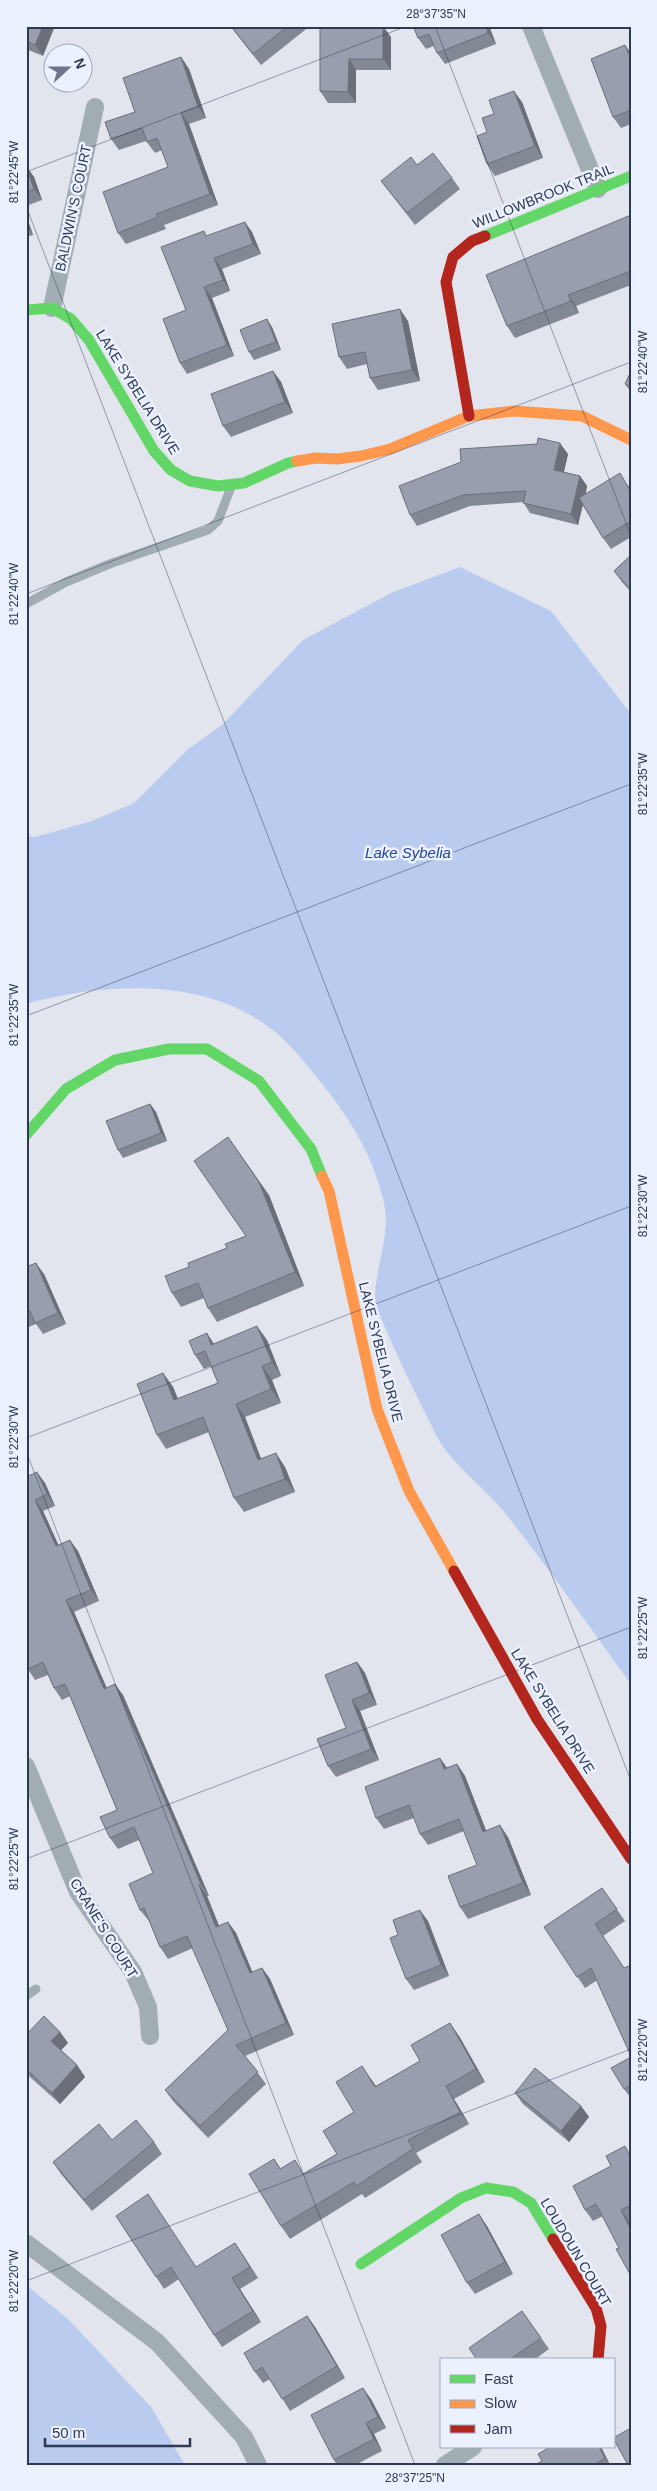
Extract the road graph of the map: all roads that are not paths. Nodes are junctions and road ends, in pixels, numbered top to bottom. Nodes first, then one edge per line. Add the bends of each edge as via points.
1 (531, 26) edge
2 (95, 107) dead end
3 (631, 176) edge
4 (598, 189) junction
5 (52, 308) junction
6 (26, 310) edge
7 (469, 416) junction
8 (631, 440) edge
9 (232, 484) junction
10 (26, 604) edge
11 (26, 1135) edge
12 (26, 1766) edge
13 (631, 1859) edge
14 (36, 1989) dead end
15 (26, 1996) edge
16 (150, 2036) dead end
17 (26, 2243) edge
18 (361, 2264) dead end
19 (598, 2358) edge
20 (471, 2448) edge
21 (258, 2465) edge
22 (445, 2465) edge

1 - 4 street
2 - 5 street, BALDWIN'S COURT
3 - 4 street, WILLOWBROOK TRAIL
4 - 7 street, WILLOWBROOK TRAIL via 472,241 453,258 446,282
5 - 6 street
5 - 9 street, LAKE SYBELIA DRIVE via 72,318 90,340 154,451 170,470 190,481 218,486
7 - 8 street, LAKE SYBELIA DRIVE via 514,412 582,416
7 - 9 street, LAKE SYBELIA DRIVE via 390,449 353,457 288,463 244,483
9 - 10 lane via 218,522 208,530 112,563 66,582
11 - 13 street, LAKE SYBELIA DRIVE via 66,1088 115,1060 169,1049 207,1049 260,1081 311,1149 329,1191 377,1409 409,1491 537,1719
12 - 16 street, CRANE'S COURT via 78,1892 133,1972 148,2007
14 - 15 lane
17 - 21 street via 157,2342 244,2437
18 - 19 street, LOUDOUN COURT via 461,2198 486,2188 513,2192 531,2203 596,2308 601,2326
20 - 22 street

